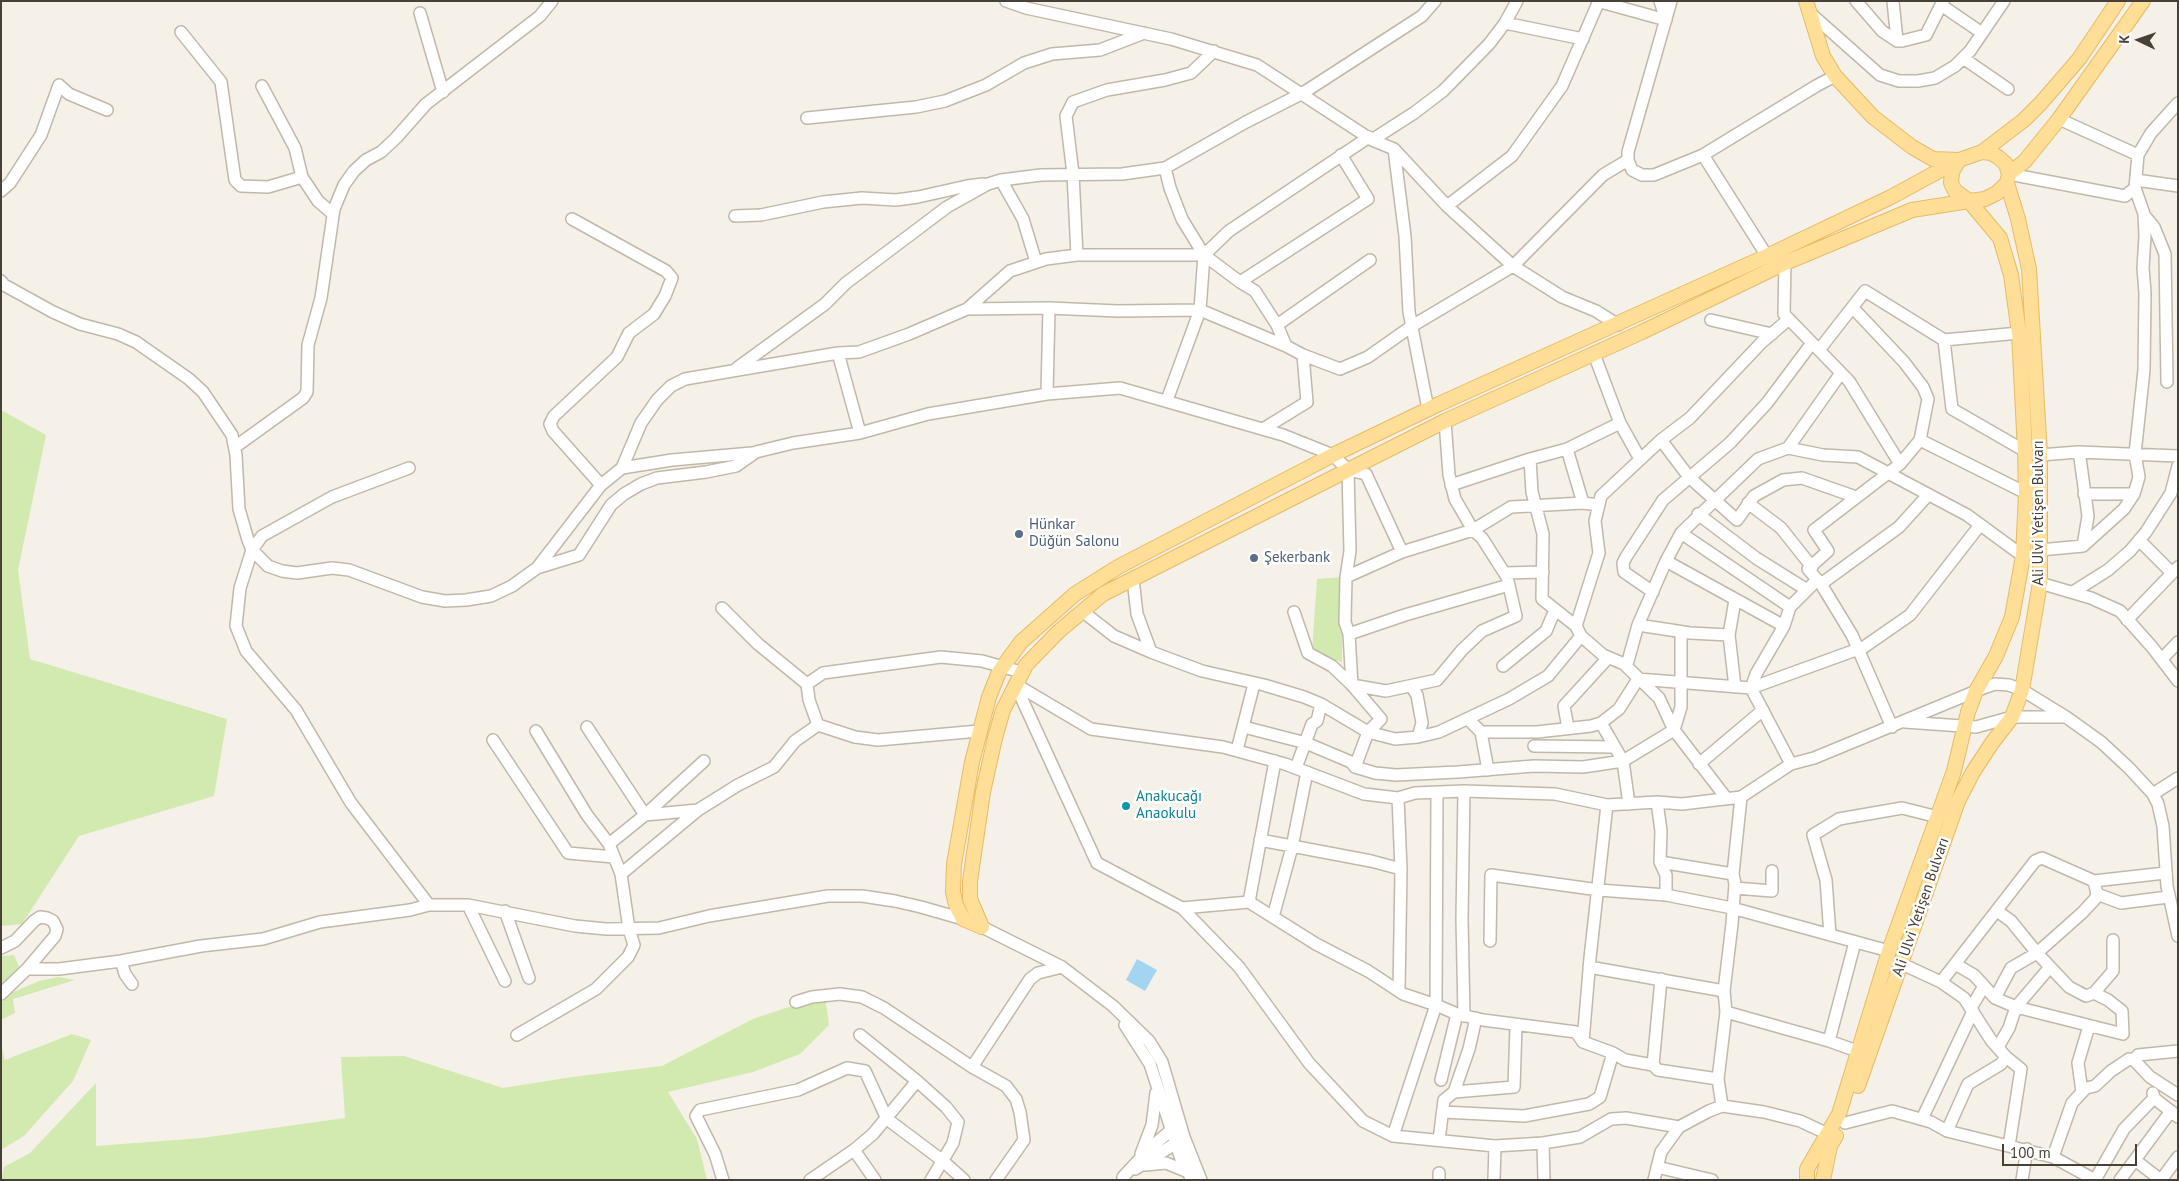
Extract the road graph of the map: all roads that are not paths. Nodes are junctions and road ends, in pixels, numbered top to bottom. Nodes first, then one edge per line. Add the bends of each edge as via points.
1 (552, 1) edge
2 (1006, 1) edge
3 (1435, 1) edge
4 (1517, 1) edge
5 (1660, 1) edge
6 (1670, 1) edge
7 (1856, 1) edge
8 (1892, 1) edge
9 (2004, 1) edge
10 (2118, 1) edge
11 (2143, 1) edge
12 (1598, 2) edge
13 (1942, 3) edge
14 (1807, 6) edge
15 (420, 13) dead end
16 (1666, 20) junction
17 (1505, 23) junction
18 (181, 32) dead end
19 (1144, 33) junction
20 (1982, 33) junction
21 (1583, 39) junction
22 (1897, 41) junction
23 (1214, 51) junction
24 (1963, 58) junction
25 (1835, 76) junction
26 (262, 86) dead end
27 (2008, 89) dead end
28 (443, 92) junction
29 (1303, 93) junction
30 (2178, 103) edge
31 (107, 110) dead end
32 (807, 118) dead end
33 (2059, 119) junction
34 (1370, 138) junction
35 (1394, 149) junction
36 (1982, 152) junction
37 (1341, 155) junction
38 (1703, 155) junction
39 (2138, 155) junction
40 (1628, 160) junction
41 (1959, 160) junction
42 (1165, 168) junction
43 (1072, 174) junction
44 (302, 176) junction
45 (2008, 179) junction
46 (1001, 180) junction
47 (988, 184) junction
48 (2135, 184) junction
49 (2178, 186) edge
50 (1, 191) edge
51 (1969, 201) junction
52 (1447, 206) junction
53 (333, 214) junction
54 (2144, 214) junction
55 (735, 216) dead end
56 (572, 219) dead end
57 (1204, 254) junction
58 (1077, 255) junction
59 (1767, 256) junction
60 (1370, 260) dead end
61 (1036, 262) junction
62 (1785, 263) junction
63 (1513, 266) junction
64 (1, 281) edge
65 (1240, 282) junction
66 (1049, 308) junction
67 (1853, 308) junction
68 (966, 309) junction
69 (1200, 310) junction
70 (1789, 319) junction
71 (1711, 320) dead end
72 (1277, 325) junction
73 (1618, 325) junction
74 (1412, 326) junction
75 (1772, 334) junction
76 (2019, 334) junction
77 (1944, 340) junction
78 (1286, 346) junction
79 (1816, 346) junction
80 (838, 353) junction
81 (1594, 354) junction
82 (1303, 355) junction
83 (736, 369) junction
84 (1841, 373) junction
85 (2167, 382) dead end
86 (1047, 394) junction
87 (1168, 400) junction
88 (1428, 409) junction
89 (1445, 421) junction
90 (1620, 423) junction
91 (1263, 429) junction
92 (860, 433) junction
93 (1661, 440) junction
94 (1920, 440) junction
95 (235, 447) junction
96 (1788, 448) junction
97 (1567, 449) junction
98 (2025, 451) junction
99 (756, 452) junction
100 (2078, 452) junction
101 (1333, 454) junction
102 (2135, 454) junction
103 (2040, 455) junction
104 (2178, 456) edge
105 (1530, 459) junction
106 (1640, 459) junction
107 (1900, 464) junction
108 (2178, 466) edge
109 (409, 468) dead end
110 (622, 468) junction
111 (1348, 470) junction
112 (1887, 472) junction
113 (1689, 477) junction
114 (601, 485) junction
115 (1451, 485) junction
116 (2026, 493) junction
117 (2084, 494) junction
118 (2134, 494) junction
119 (2174, 494) edge
120 (1928, 495) junction
121 (1856, 497) junction
122 (1715, 501) junction
123 (1583, 503) junction
124 (1748, 503) junction
125 (1535, 506) junction
126 (1599, 506) junction
127 (1698, 514) junction
128 (1980, 525) junction
129 (1472, 530) junction
130 (1681, 533) junction
131 (2139, 540) junction
132 (2083, 546) junction
133 (252, 550) junction
134 (2040, 550) junction
135 (1402, 552) junction
136 (2023, 556) junction
137 (1666, 560) junction
138 (1812, 567) junction
139 (537, 568) junction
140 (2175, 570) edge
141 (1504, 572) junction
142 (1543, 572) junction
143 (1346, 577) junction
144 (1132, 579) junction
145 (1819, 582) junction
146 (2040, 583) junction
147 (1509, 585) junction
148 (1807, 590) junction
149 (1653, 592) junction
150 (2073, 592) junction
151 (1735, 600) junction
152 (1790, 607) junction
153 (722, 608) dead end
154 (1082, 610) junction
155 (1555, 610) junction
156 (1294, 612) dead end
157 (2127, 620) junction
158 (1638, 625) junction
159 (1784, 626) junction
160 (1578, 631) junction
161 (1681, 632) junction
162 (1349, 634) junction
163 (1729, 635) junction
164 (2178, 642) edge
165 (1857, 648) junction
166 (1151, 652) junction
167 (2162, 658) junction
168 (1607, 659) junction
169 (1624, 664) junction
170 (1003, 666) junction
171 (1503, 666) dead end
172 (1018, 678) junction
173 (1638, 679) junction
174 (2178, 681) edge
175 (1682, 682) junction
176 (808, 684) junction
177 (1254, 684) junction
178 (1352, 685) junction
179 (1411, 686) junction
180 (1736, 687) junction
181 (1751, 688) junction
182 (2022, 690) junction
183 (1976, 691) junction
184 (1321, 704) junction
185 (1763, 710) junction
186 (2012, 717) junction
187 (2066, 718) junction
188 (1468, 719) junction
189 (1601, 723) junction
190 (818, 724) junction
191 (1897, 724) junction
192 (587, 727) dead end
193 (1244, 728) junction
194 (1568, 728) junction
195 (1964, 728) junction
196 (1674, 730) junction
197 (536, 731) dead end
198 (979, 731) junction
199 (1368, 732) junction
200 (1481, 732) junction
201 (1418, 737) junction
202 (493, 740) dead end
203 (1306, 743) junction
204 (1534, 746) dead end
205 (1615, 747) junction
206 (1237, 750) junction
207 (1623, 760) junction
208 (704, 761) dead end
209 (1275, 761) junction
210 (1699, 764) junction
211 (1791, 764) junction
212 (1355, 767) junction
213 (1301, 770) junction
214 (1488, 770) junction
215 (2178, 778) edge
216 (1464, 792) junction
217 (1437, 794) junction
218 (2153, 794) junction
219 (1741, 797) junction
220 (1398, 798) junction
221 (1727, 799) junction
222 (1657, 802) junction
223 (1629, 804) junction
224 (1607, 805) junction
225 (698, 810) junction
226 (645, 815) junction
227 (1938, 817) junction
228 (1260, 840) junction
229 (609, 844) junction
230 (1292, 847) junction
231 (614, 857) junction
232 (1660, 862) junction
233 (1401, 869) junction
234 (1772, 871) dead end
235 (2165, 873) junction
236 (620, 874) junction
237 (1733, 874) junction
238 (2094, 881) junction
239 (1735, 888) junction
240 (1599, 890) junction
241 (2097, 894) junction
242 (1666, 895) junction
243 (2168, 897) junction
244 (1249, 902) junction
245 (429, 904) junction
246 (468, 905) junction
247 (1182, 908) junction
248 (1732, 908) junction
249 (505, 911) junction
250 (1997, 911) junction
251 (1273, 917) junction
252 (963, 919) junction
253 (982, 927) junction
254 (629, 929) junction
255 (1830, 935) junction
256 (2178, 936) edge
257 (2113, 940) dead end
258 (1490, 941) dead end
259 (1855, 942) junction
260 (1, 948) edge
261 (1889, 952) junction
262 (2037, 953) junction
263 (121, 961) junction
264 (1902, 964) junction
265 (1955, 964) junction
266 (1062, 967) junction
267 (2050, 967) junction
268 (1590, 968) junction
269 (27, 969) junction
270 (529, 978) dead end
271 (1660, 979) junction
272 (505, 981) dead end
273 (1941, 982) junction
274 (132, 984) dead end
275 (1984, 986) junction
276 (1399, 991) junction
277 (1724, 991) junction
278 (2094, 993) junction
279 (1, 994) edge
280 (1995, 998) junction
281 (796, 1002) dead end
282 (1436, 1004) junction
283 (1113, 1006) junction
284 (2016, 1008) junction
285 (1972, 1009) junction
286 (1726, 1012) junction
287 (1460, 1015) junction
288 (1476, 1018) junction
289 (1516, 1026) junction
290 (2089, 1026) junction
291 (516, 1035) dead end
292 (860, 1035) dead end
293 (1829, 1041) junction
294 (1584, 1042) junction
295 (1998, 1047) junction
296 (2178, 1051) edge
297 (1613, 1052) junction
298 (1860, 1052) junction
299 (2006, 1057) junction
300 (2134, 1060) junction
301 (1653, 1065) junction
302 (972, 1067) junction
303 (1718, 1079) junction
304 (1442, 1080) dead end
305 (917, 1081) junction
306 (2158, 1082) junction
307 (1156, 1084) junction
308 (1454, 1092) junction
309 (2082, 1092) junction
310 (2178, 1095) edge
311 (2154, 1098) junction
312 (1722, 1106) junction
313 (1443, 1112) junction
314 (2174, 1114) edge
315 (887, 1119) junction
316 (1922, 1119) junction
317 (1845, 1123) junction
318 (1176, 1127) junction
319 (1679, 1127) junction
320 (1946, 1131) junction
321 (1828, 1134) junction
322 (1393, 1136) junction
323 (1180, 1140) junction
324 (1439, 1140) junction
325 (1543, 1143) junction
326 (1495, 1146) junction
327 (2009, 1146) junction
328 (2027, 1149) junction
329 (854, 1150) junction
330 (2054, 1157) junction
331 (2178, 1157) edge
332 (944, 1160) junction
333 (2135, 1160) junction
334 (1139, 1163) junction
335 (1657, 1167) junction
336 (1190, 1176) edge
337 (1122, 1179) edge
338 (1825, 1179) edge
339 (723, 1180) edge
340 (810, 1180) edge
341 (875, 1180) edge
342 (931, 1180) edge
343 (964, 1180) edge
344 (996, 1180) edge
345 (1201, 1180) edge
346 (1494, 1180) edge
347 (1544, 1180) edge
348 (1654, 1180) edge
349 (1712, 1180) edge
350 (1807, 1180) edge
351 (2022, 1180) edge
352 (2095, 1180) edge
353 (2120, 1180) edge
354 (2161, 1180) edge

1 - 28 street via 540,16
2 - 19 street
3 - 29 street via 1422,16
4 - 17 street
5 - 16 street
6 - 16 street
7 - 22 street via 1882,31
8 - 22 street
9 - 20 street
10 - 36 main road via 2079,58 2041,103
11 - 33 main road
12 - 16 street
12 - 21 street
13 - 20 street
13 - 22 street via 1926,35
14 - 24 street via 1880,75 1899,81 1935,78
14 - 25 main road via 1824,56
15 - 28 street
16 - 40 street
17 - 21 street
17 - 34 street via 1443,91 1414,113
18 - 44 street via 221,82 235,180 241,186 268,187
19 - 23 street
19 - 32 street via 1100,50 1052,54 1024,63 986,85 946,101
20 - 24 street
21 - 52 street via 1562,86 1512,156
23 - 29 street via 1257,65
23 - 43 street via 1191,73 1107,90 1073,102 1066,116
24 - 27 street
25 - 38 street
25 - 41 main road via 1873,117 1912,147 1932,159
26 - 44 street via 295,148
28 - 53 street via 426,104 381,152 354,171 336,199
29 - 34 street
29 - 42 street
30 - 39 street
31 - 50 street via 69,94 59,85 41,135
33 - 39 street
33 - 45 main road
34 - 35 street
34 - 37 street
35 - 52 street
35 - 74 street via 1406,236 1406,275
36 - 41 main road
36 - 45 main road via 1991,153 2006,164
37 - 57 street via 1229,231
37 - 65 street via 1368,200
38 - 40 street via 1654,175 1642,175 1632,170
38 - 59 street
39 - 48 street
40 - 63 street via 1603,176
41 - 51 main road via 1952,172 1951,183 1955,191
41 - 59 main road via 1891,197
42 - 43 street via 1122,174
42 - 57 street via 1182,219
43 - 46 street via 1041,174
43 - 58 street
44 - 53 street via 318,201
45 - 48 street via 2125,196
45 - 51 main road via 1997,193
45 - 103 main road, Ali Ulvi Yetişen Bulvarı via 2029,270
46 - 47 street
46 - 61 street via 1023,219
47 - 55 street via 896,200 862,198 760,215
47 - 83 street via 947,207 846,283 825,304
48 - 49 street
48 - 54 street
51 - 62 main road via 1912,210
51 - 76 main road via 2000,238 2011,275
52 - 63 street
53 - 95 street via 321,298 308,345 307,392
54 - 85 street via 2154,227 2164,254
54 - 102 street via 2144,370
56 - 114 street via 666,271 672,278 654,314 629,333 617,357 554,416 550,424
57 - 58 street
57 - 65 street
57 - 69 street
58 - 61 street
59 - 73 main road
60 - 72 street
61 - 68 street via 1010,271
62 - 70 street via 1784,314
62 - 81 main road
63 - 73 street
63 - 74 street
64 - 95 street via 53,312 80,324 118,334 153,352 203,392 224,420
65 - 72 street via 1255,291
66 - 68 street
66 - 69 street
66 - 86 street
67 - 77 street via 1865,291
67 - 79 street
67 - 94 street via 1924,386 1928,399
68 - 80 street via 859,352
69 - 78 street
69 - 87 street
70 - 75 street
70 - 79 street
71 - 75 street
72 - 78 street
73 - 88 main road
74 - 82 street via 1368,357 1340,369
74 - 88 street
75 - 93 street via 1690,418
76 - 77 street
76 - 98 main road
77 - 98 street via 1952,409
78 - 82 street
79 - 84 street
79 - 113 street via 1730,443
80 - 83 street
80 - 92 street
81 - 89 main road
81 - 90 street
82 - 91 street via 1307,402
83 - 110 street via 685,379 671,386 641,424
84 - 96 street
84 - 107 street
86 - 87 street via 1120,388
86 - 92 street via 928,414
87 - 91 street
88 - 101 main road
89 - 111 main road
89 - 115 street
90 - 97 street
90 - 106 street
91 - 101 street
92 - 99 street
93 - 106 street
93 - 113 street
94 - 107 street
94 - 116 street
95 - 133 street via 239,509
96 - 112 street via 1858,458
96 - 122 street via 1758,459
97 - 105 street
97 - 123 street
98 - 116 main road
99 - 110 street
99 - 139 street via 736,466 657,478 642,484 611,505 579,555
100 - 102 street
100 - 103 street
100 - 117 street
101 - 111 street
101 - 170 main road via 1118,567 1082,590 1021,642
102 - 104 street
102 - 118 street via 2139,477
103 - 134 main road, Ali Ulvi Yetişen Bulvarı
105 - 115 street
105 - 125 street
106 - 126 street via 1601,496
107 - 112 street
108 - 119 street
109 - 133 street via 316,505 262,536
110 - 114 street
111 - 135 street via 1366,474
111 - 143 street via 1350,551
111 - 144 main road
112 - 120 street
112 - 121 street
113 - 122 street
113 - 149 street via 1663,500 1623,563 1624,572
114 - 139 street
115 - 129 street
116 - 136 main road
117 - 118 street
117 - 132 street via 2088,516
118 - 132 street via 2124,509
119 - 131 street
120 - 128 street
120 - 145 street via 1899,527
121 - 124 street via 1802,478 1783,480 1754,496
121 - 138 street via 1814,530 1828,551
122 - 124 street via 1737,520
122 - 127 street
123 - 125 street
123 - 126 street
124 - 138 street via 1781,528
125 - 129 street via 1511,507
125 - 142 street via 1543,534
126 - 160 street via 1596,521 1599,553
127 - 130 street
127 - 148 street via 1756,558
128 - 136 street
128 - 165 street via 1910,615
129 - 135 street
129 - 141 street via 1482,538
130 - 137 street
130 - 152 street
131 - 140 street
131 - 150 street via 2108,570
132 - 134 street
133 - 139 street via 268,566 282,571 349,570 422,598 445,601 491,596
133 - 245 street via 240,588 236,626 246,651 296,710 351,803
134 - 146 main road, Ali Ulvi Yetişen Bulvarı
135 - 143 street
136 - 183 main road via 2012,617 1992,664
137 - 149 street
137 - 151 street
138 - 145 street via 1808,569
140 - 157 street
141 - 142 street
141 - 147 street
142 - 155 street via 1542,599
143 - 162 street via 1345,622
144 - 154 main road
144 - 166 street via 1137,614
145 - 148 street
145 - 165 street
146 - 150 street
146 - 182 main road, Ali Ulvi Yetişen Bulvarı
147 - 162 street
147 - 179 street via 1516,616 1482,631 1437,680
148 - 152 street
149 - 158 street
150 - 157 street via 2120,611
151 - 159 street
151 - 163 street
152 - 159 street
153 - 176 street via 758,644
154 - 166 street via 1114,636
154 - 172 main road via 1026,665
155 - 160 street
155 - 171 street via 1546,631
156 - 178 street via 1308,653 1332,666
157 - 167 street
158 - 161 street
158 - 169 street via 1628,661
159 - 181 street
160 - 168 street
160 - 188 street via 1548,676
161 - 163 street
161 - 175 street
162 - 178 street
163 - 180 street
164 - 167 street
165 - 181 street
165 - 191 street
166 - 177 street via 1202,671
167 - 174 street
168 - 169 street
168 - 194 street via 1564,706
169 - 173 street
170 - 172 street
170 - 176 street via 941,657 823,673
170 - 198 main road
172 - 206 street via 1091,729
172 - 247 street via 1097,863
172 - 253 main road via 995,738 974,848 970,899
173 - 175 street
173 - 189 street via 1619,709
173 - 196 street via 1659,698
175 - 180 street
175 - 196 street via 1681,707
176 - 190 street via 809,700
177 - 184 street
177 - 193 street
178 - 179 street via 1386,691
178 - 199 street via 1381,719
179 - 201 street via 1422,723
180 - 181 street
181 - 185 street
182 - 183 street via 1995,684
182 - 186 main road, Ali Ulvi Yetişen Bulvarı
182 - 187 street
183 - 191 street
183 - 195 main road
184 - 199 street
184 - 203 street
185 - 210 street
185 - 211 street
186 - 187 street
186 - 195 street
186 - 264 main road, Ali Ulvi Yetişen Bulvarı via 1978,764 1958,801
187 - 218 street via 2101,742
188 - 200 street
188 - 201 street
189 - 194 street
189 - 205 street
190 - 198 street via 855,737 878,740
190 - 225 street via 795,741 774,766
191 - 195 street
191 - 211 street via 1814,758
192 - 226 street
193 - 203 street
193 - 206 street
194 - 200 street via 1537,732
195 - 227 main road
196 - 207 street
196 - 210 street
197 - 229 street via 587,815
198 - 252 main road via 954,864 953,892
199 - 201 street via 1395,739
199 - 212 street
200 - 214 street
202 - 231 street via 568,853
203 - 212 street via 1351,762
203 - 213 street
204 - 205 street
205 - 207 street
206 - 209 street
207 - 214 street via 1583,767 1534,766
207 - 223 street
208 - 226 street
209 - 213 street
209 - 228 street
210 - 221 street
211 - 219 street
212 - 214 street via 1396,775
213 - 220 street via 1364,794
213 - 230 street
215 - 218 street
216 - 217 street
216 - 224 street via 1555,794
216 - 287 street
217 - 220 street via 1414,793
217 - 282 street
218 - 235 street via 2162,826
219 - 221 street
219 - 237 street
220 - 233 street
221 - 222 street via 1682,804
222 - 223 street
222 - 232 street
223 - 224 street
224 - 240 street
225 - 226 street
225 - 236 street
226 - 229 street
227 - 255 street via 1902,808 1839,819 1813,834 1826,880
227 - 261 main road
228 - 230 street
228 - 244 street
229 - 231 street
230 - 233 street
230 - 251 street
231 - 236 street
232 - 237 street
232 - 242 street via 1666,875
233 - 276 street
234 - 239 street via 1772,891
235 - 238 street
235 - 243 street
236 - 254 street
237 - 239 street
238 - 241 street
238 - 250 street via 2042,858 2036,861
239 - 248 street
240 - 242 street
240 - 258 street via 1491,875
240 - 268 street
241 - 243 street via 2121,903
241 - 262 street via 2082,913
242 - 248 street
243 - 256 street
244 - 247 street
244 - 251 street
245 - 246 street
245 - 263 street via 410,910 320,922 263,939 201,946
246 - 249 street
246 - 272 street
247 - 322 street via 1239,967 1308,1063 1363,1121
248 - 255 street
248 - 277 street
249 - 254 street via 575,926
249 - 270 street
250 - 262 street via 2011,922
250 - 265 street
251 - 276 street
252 - 253 main road
252 - 254 street via 895,901 862,896 828,896 708,916 659,928
253 - 266 street
254 - 291 street via 634,945 628,957 596,989
255 - 259 street
257 - 278 street via 2113,972
259 - 261 street
259 - 293 street
260 - 269 street via 15,941 40,917 53,921 57,929 55,936
261 - 298 main road
262 - 267 street
262 - 280 street via 2011,968
263 - 269 street via 59,969
263 - 274 street
264 - 273 street
264 - 317 main road, Ali Ulvi Yetişen Bulvarı
265 - 273 street
265 - 275 street via 1974,975
266 - 283 street
266 - 302 street via 1038,973 1030,979
267 - 278 street via 2069,987 2086,996
267 - 284 street
268 - 271 street
268 - 294 street
269 - 279 street
271 - 277 street
271 - 301 street
273 - 285 street via 1964,998
275 - 280 street
275 - 285 street
276 - 282 street
277 - 286 street
278 - 290 street via 2122,1011 2123,1034
280 - 284 street
281 - 302 street via 840,994 862,997 884,1008
282 - 287 street
282 - 322 street
283 - 307 street via 1150,1064
283 - 318 street via 1149,1041 1162,1062
284 - 290 street
284 - 295 street
285 - 295 street
285 - 316 street
286 - 293 street
286 - 303 street
287 - 288 street
287 - 304 street
288 - 289 street
288 - 308 street
289 - 294 street via 1576,1032
289 - 308 street via 1514,1087
290 - 309 street via 2078,1063
292 - 305 street
293 - 298 street
294 - 297 street
295 - 299 street
296 - 300 street via 2138,1056
297 - 301 street via 1625,1060
297 - 313 street via 1600,1097 1589,1104 1524,1116
298 - 321 main road via 1839,1114
299 - 320 street via 2002,1064 1968,1084
299 - 327 street via 2021,1069
300 - 306 street
300 - 309 street via 2129,1059 2095,1086
301 - 303 street via 1658,1070
302 - 344 street via 1006,1086 1016,1099 1020,1112 1024,1140
303 - 312 street
305 - 315 street
305 - 332 street via 958,1122 953,1143
306 - 310 street
306 - 311 street via 2152,1095
307 - 318 street
307 - 334 street via 1152,1126
308 - 313 street via 1444,1100
309 - 330 street via 2072,1102
311 - 314 street
311 - 352 street via 2124,1129
312 - 319 street
312 - 321 street via 1800,1121
313 - 324 street
314 - 333 street
315 - 329 street
315 - 332 street
315 - 339 street via 864,1072 848,1068 798,1090 700,1110 696,1116 715,1154
316 - 317 street via 1892,1111
316 - 320 street
317 - 338 main road, Ali Ulvi Yetişen Bulvarı via 1830,1146
318 - 323 street
318 - 334 street
319 - 325 street via 1626,1118 1610,1119 1580,1137
319 - 335 street via 1661,1152
320 - 327 street
321 - 350 main road via 1807,1169
322 - 324 street
323 - 334 street
323 - 336 street
323 - 345 street
324 - 326 street
325 - 326 street
325 - 347 street
326 - 346 street
327 - 328 street
328 - 330 street
328 - 351 street
329 - 340 street
329 - 341 street
330 - 352 street
331 - 354 street
332 - 342 street
332 - 343 street
333 - 353 street
333 - 354 street
334 - 336 street via 1166,1163
334 - 337 street
335 - 348 street
335 - 349 street

